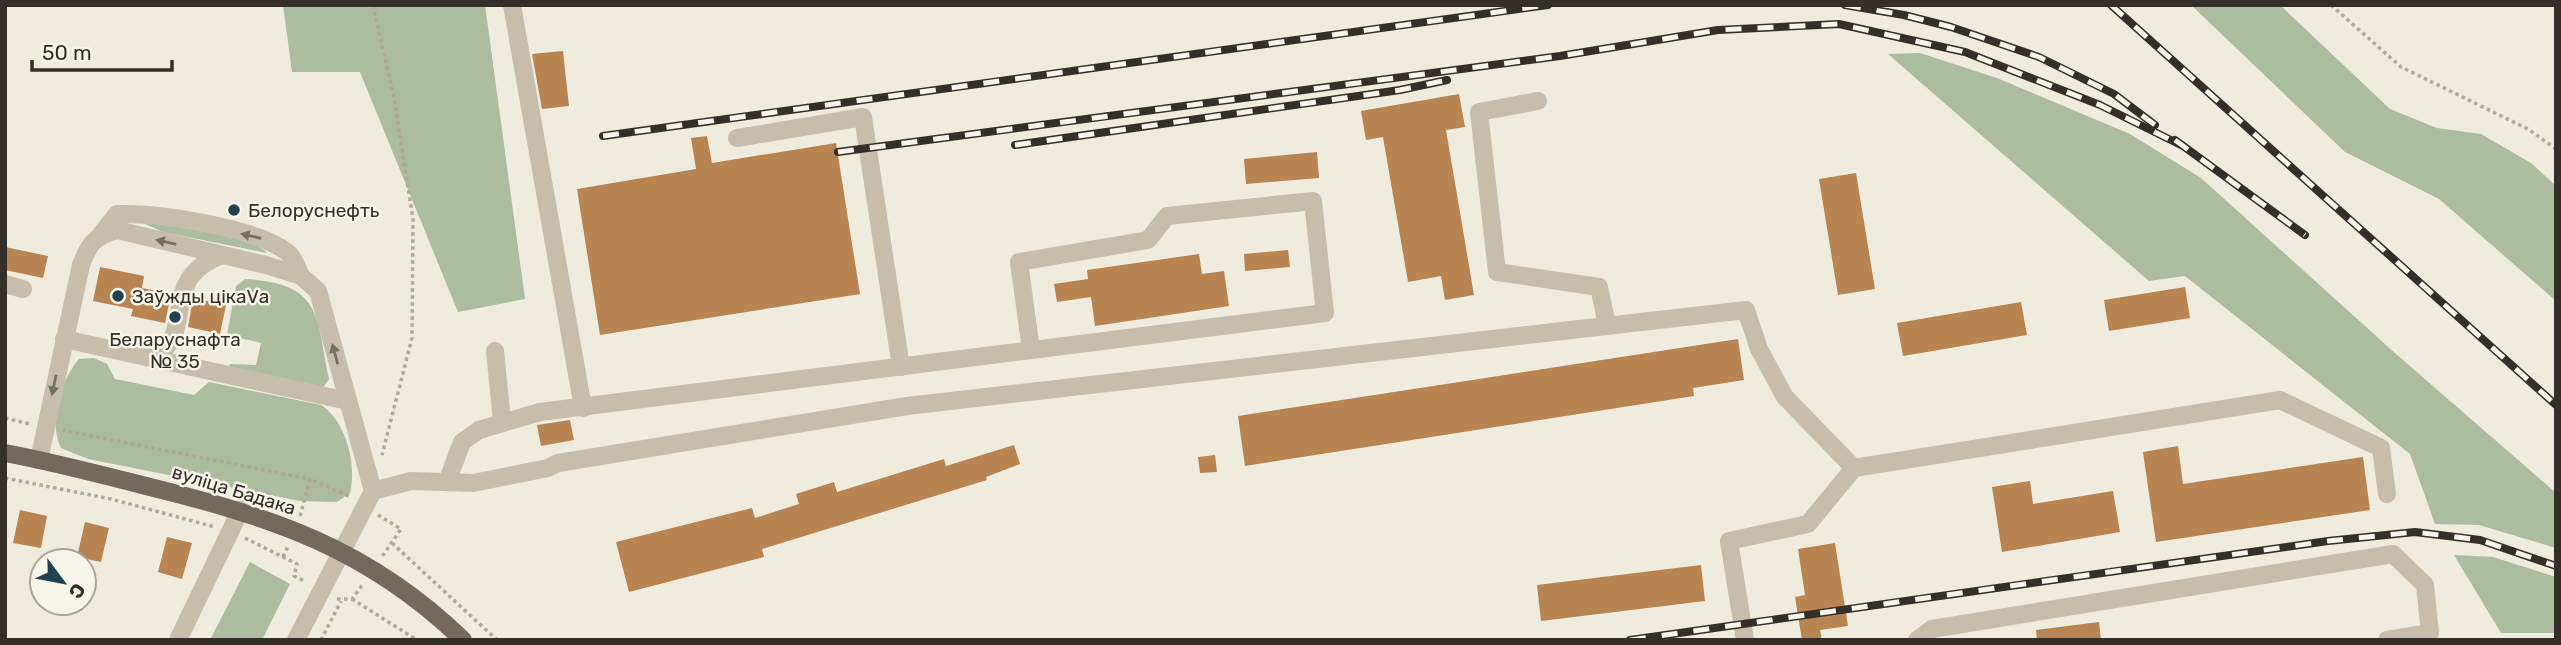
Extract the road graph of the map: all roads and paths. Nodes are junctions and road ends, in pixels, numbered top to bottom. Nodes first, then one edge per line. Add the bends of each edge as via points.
1 (373, 5) edge
2 (512, 5) edge
3 (2331, 5) edge
4 (1538, 101) dead end
5 (737, 138) dead end
6 (2556, 149) edge
7 (101, 234) junction
8 (222, 254) junction
9 (301, 276) junction
10 (5, 284) edge
11 (23, 289) dead end
12 (1607, 325) junction
13 (64, 339) junction
14 (1031, 350) junction
15 (495, 351) dead end
16 (153, 359) junction
17 (901, 368) junction
18 (348, 401) junction
19 (583, 408) junction
20 (5, 418) edge
21 (502, 421) junction
22 (45, 427) junction
23 (5, 453) edge
24 (39, 460) junction
25 (1854, 468) junction
26 (310, 480) junction
27 (447, 482) junction
28 (2387, 494) dead end
29 (369, 498) junction
30 (241, 509) junction
31 (401, 529) dead end
32 (297, 530) junction
33 (392, 542) dead end
34 (342, 550) junction
35 (283, 557) dead end
36 (352, 599) dead end
37 (341, 601) dead end
38 (178, 640) edge
39 (296, 640) edge
40 (321, 640) edge
41 (416, 640) edge
42 (463, 640) edge
43 (497, 640) edge
44 (1745, 640) edge
45 (1917, 640) edge
46 (2388, 640) edge

1 - 29 path via 394,98 413,219 412,338
2 - 19 street
3 - 6 path via 2401,67 2528,129
4 - 12 street via 1479,113 1497,272 1599,288
5 - 17 street via 863,117
8 -> 7 street via 117,230
9 -> 7 street via 290,254 265,239 155,214 117,214
7 - 13 street via 90,243 81,265
8 - 9 street
8 - 16 street via 195,267 186,282 172,343
18 -> 9 street via 318,291
10 - 11 street
12 - 25 street via 1746,310 1759,349 1784,397
12 - 27 street via 907,406 558,463 473,483
13 - 16 street
13 -> 22 street
14 - 14 street via 1325,313 1313,201 1167,216 1148,240 1019,262
14 - 17 street
15 - 21 street
16 - 18 street
17 - 19 street
18 - 29 street
19 - 21 street
20 - 22 path
21 - 27 street via 462,442
22 - 24 street
22 - 26 path
23 - 24 main road, вуліца Бадака
24 - 30 main road, вуліца Бадака
25 - 28 street via 2280,400 2381,448
25 - 44 street via 1808,524 1729,541
26 - 29 path
26 - 32 path
27 - 29 street via 411,481
29 - 31 path
29 - 34 street
30 - 32 main road, вуліца Бадака
30 - 38 street
32 - 34 main road, вуліца Бадака
32 - 35 path
33 - 43 path
34 - 39 street
34 - 42 main road, вуліца Бадака via 401,589
36 - 41 path
37 - 40 path
45 - 46 street via 1932,629 2393,554 2425,585 2430,633

